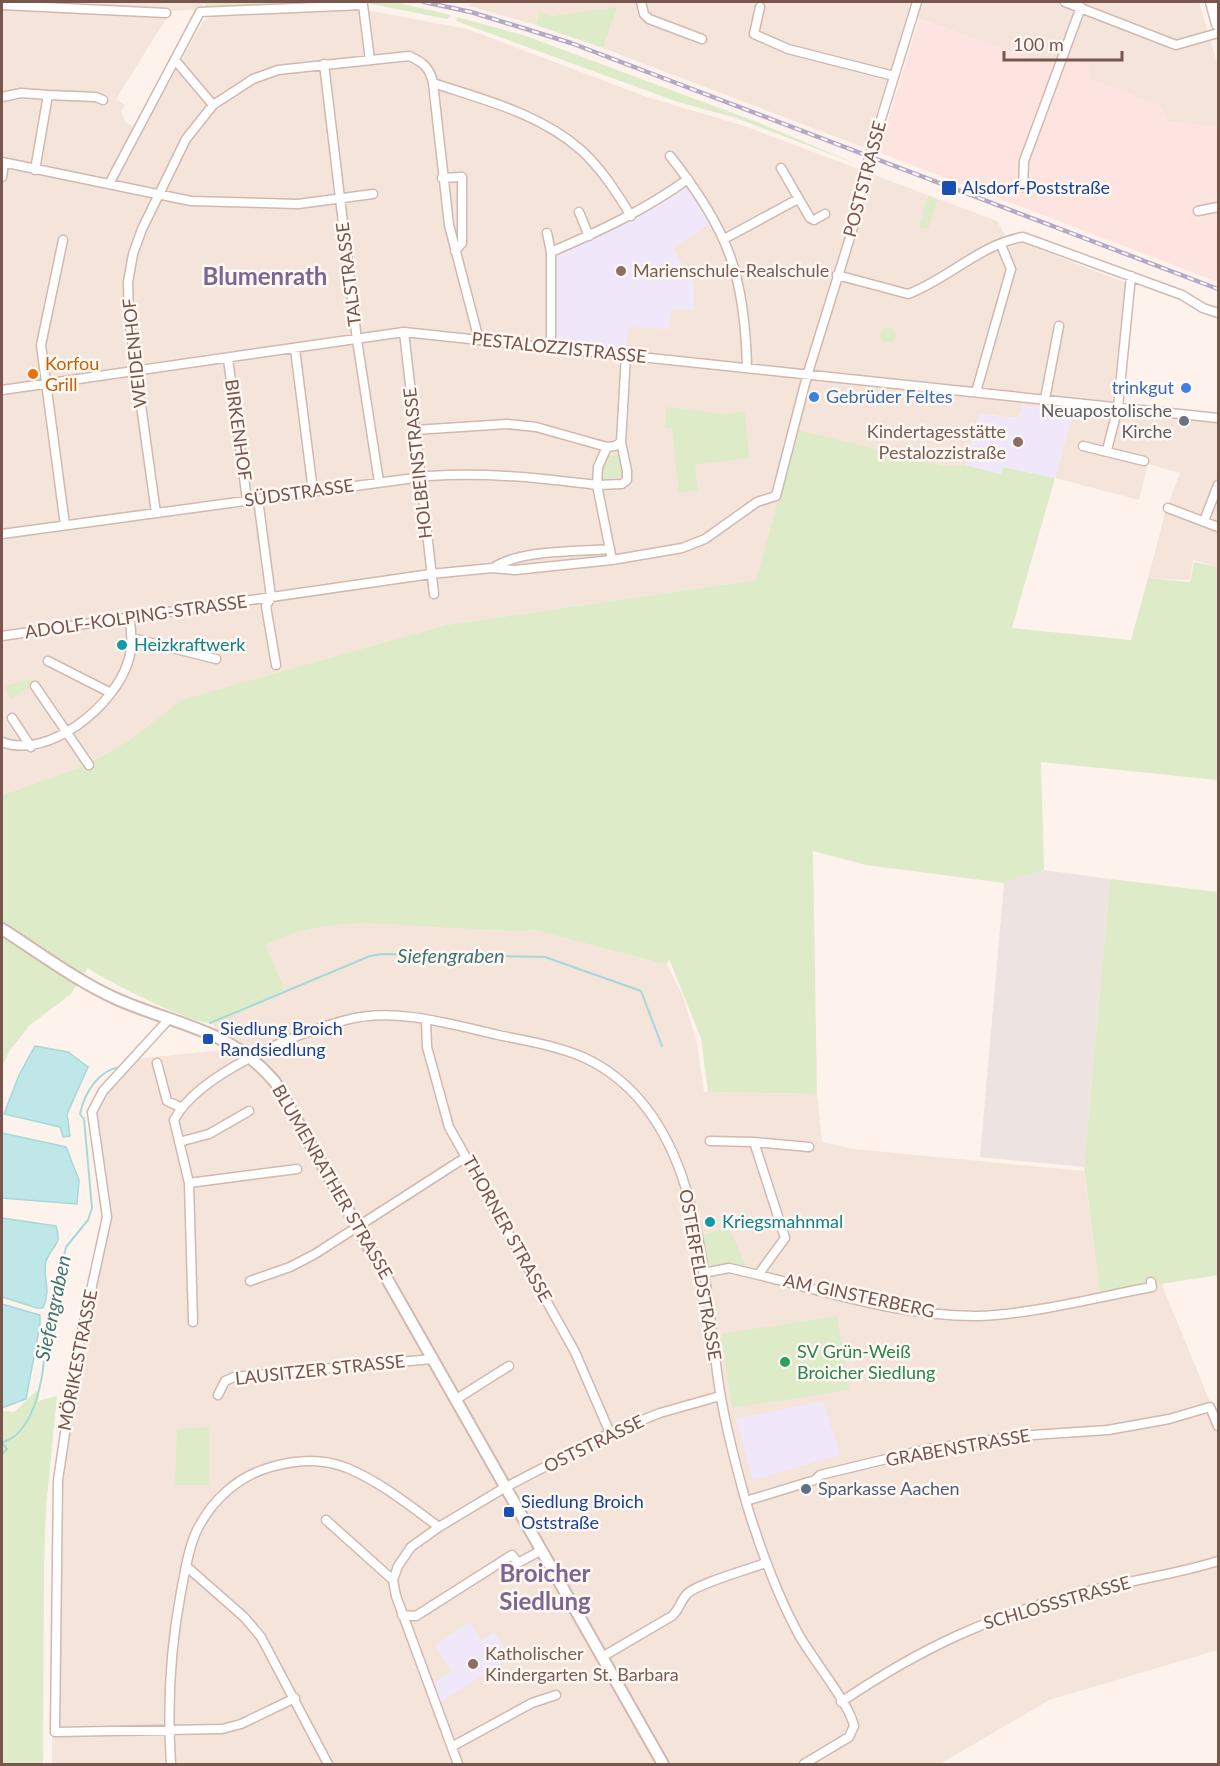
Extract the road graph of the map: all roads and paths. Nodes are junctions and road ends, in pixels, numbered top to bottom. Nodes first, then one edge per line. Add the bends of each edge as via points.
1 (641, 2) edge
2 (917, 2) edge
3 (1065, 2) edge
4 (1212, 2) edge
5 (2, 5) edge
6 (760, 7) dead end
7 (1081, 7) junction
8 (166, 13) dead end
9 (1218, 24) edge
10 (1218, 33) edge
11 (702, 39) dead end
12 (175, 60) junction
13 (370, 60) junction
14 (324, 64) junction
15 (894, 76) junction
16 (433, 84) junction
17 (48, 94) junction
18 (2, 97) edge
19 (103, 100) dead end
20 (213, 105) junction
21 (670, 156) dead end
22 (3, 163) edge
23 (781, 168) dead end
24 (35, 170) junction
25 (2, 177) edge
26 (442, 178) junction
27 (688, 179) junction
28 (109, 184) junction
29 (1023, 187) dead end
30 (373, 194) dead end
31 (158, 196) junction
32 (340, 199) junction
33 (798, 199) junction
34 (1218, 207) edge
35 (1198, 211) dead end
36 (579, 212) dead end
37 (825, 214) dead end
38 (631, 216) junction
39 (548, 233) dead end
40 (589, 236) junction
41 (724, 239) junction
42 (63, 240) dead end
43 (1001, 244) junction
44 (455, 251) junction
45 (551, 252) junction
46 (837, 275) junction
47 (1131, 276) junction
48 (1218, 313) edge
49 (1059, 326) dead end
50 (404, 332) junction
51 (357, 340) junction
52 (479, 340) junction
53 (551, 348) junction
54 (294, 349) junction
55 (626, 355) junction
56 (228, 359) junction
57 (747, 368) junction
58 (136, 372) junction
59 (807, 376) junction
60 (46, 384) junction
61 (2, 390) edge
62 (976, 392) junction
63 (1045, 399) junction
64 (1119, 407) junction
65 (1218, 418) edge
66 (415, 430) junction
67 (621, 442) junction
68 (1083, 446) dead end
69 (607, 447) junction
70 (1107, 450) junction
71 (1144, 461) dead end
72 (419, 477) junction
73 (379, 482) junction
74 (597, 485) junction
75 (1218, 485) edge
76 (313, 490) junction
77 (776, 496) joint
78 (258, 499) junction
79 (247, 500) junction
80 (1168, 508) dead end
81 (156, 513) junction
82 (1204, 521) junction
83 (65, 525) junction
84 (1218, 527) edge
85 (2, 534) edge
86 (610, 549) junction
87 (612, 560) junction
88 (492, 568) junction
89 (431, 574) junction
90 (434, 594) dead end
91 (271, 597) junction
92 (129, 616) junction
93 (2, 636) edge
94 (132, 638) junction
95 (216, 659) dead end
96 (48, 661) dead end
97 (276, 665) dead end
98 (35, 686) dead end
99 (111, 693) junction
100 (12, 718) dead end
101 (67, 732) junction
102 (2, 742) edge
103 (31, 747) junction
104 (89, 765) dead end
105 (2, 929) edge
106 (169, 1019) junction
107 (426, 1020) junction
108 (251, 1057) junction
109 (157, 1063) dead end
110 (180, 1107) junction
111 (249, 1111) dead end
112 (710, 1141) dead end
113 (180, 1142) junction
114 (753, 1142) junction
115 (809, 1147) dead end
116 (466, 1157) junction
117 (297, 1169) dead end
118 (189, 1183) junction
119 (359, 1226) junction
120 (703, 1273) junction
121 (758, 1275) junction
122 (250, 1281) dead end
123 (1151, 1282) dead end
124 (193, 1322) dead end
125 (432, 1359) junction
126 (509, 1366) dead end
127 (218, 1395) dead end
128 (720, 1395) junction
129 (455, 1400) junction
130 (1218, 1426) edge
131 (610, 1432) junction
132 (504, 1488) junction
133 (746, 1501) junction
134 (326, 1520) dead end
135 (439, 1527) junction
136 (540, 1551) junction
137 (1218, 1561) edge
138 (765, 1563) junction
139 (186, 1566) junction
140 (393, 1580) junction
141 (402, 1615) junction
142 (602, 1657) junction
143 (556, 1695) dead end
144 (295, 1698) junction
145 (841, 1702) junction
146 (169, 1731) junction
147 (453, 1746) junction
148 (171, 1764) edge
149 (328, 1764) edge
150 (458, 1764) edge
151 (663, 1764) edge
152 (804, 1764) edge

1 - 11 street via 649,19
2 - 15 street, POSTSTRASSE
3 - 7 street
4 - 9 main road
5 - 8 street
6 - 15 street via 754,34 788,49
7 - 10 street via 1176,45
7 - 29 street via 1024,161
12 - 13 street via 200,12 363,5
12 - 20 street
12 - 28 street
13 - 14 street, WEIDENHOF
13 - 16 street, WEIDENHOF via 409,56 422,62
14 - 20 street, WEIDENHOF via 278,70 253,79
14 - 32 street, TALSTRASSE
15 - 46 street, POSTSTRASSE
16 - 26 street
16 - 38 street via 513,109 579,148
17 - 18 street
17 - 19 street
17 - 24 street
20 - 31 street, WEIDENHOF via 186,140
21 - 27 street
22 - 24 street
22 - 25 street
23 - 33 street
24 - 28 street
26 - 44 street
26 - 44 street via 462,177 462,243
27 - 38 street
27 - 41 street
28 - 31 street
30 - 32 street
31 - 32 street via 237,204
31 - 58 street, WEIDENHOF via 133,254 129,282
32 - 51 street, TALSTRASSE
33 - 37 street via 810,218
33 - 41 street
34 - 35 street
36 - 40 street
38 - 40 street
39 - 45 street
40 - 45 street
41 - 57 street via 746,317
42 - 60 street via 41,339
43 - 46 street via 908,294
43 - 47 street via 1023,237
43 - 62 street via 1011,269
44 - 52 street
45 - 53 street
46 - 59 street, POSTSTRASSE
47 - 48 street via 1191,298
47 - 64 street
49 - 63 street
50 - 51 street, PESTALOZZISTRASSE
50 - 52 street, PESTALOZZISTRASSE
50 - 66 street, HOLBEINSTRASSE
51 - 54 street, PESTALOZZISTRASSE
51 - 73 street, TALSTRASSE
52 - 53 street, PESTALOZZISTRASSE
53 - 55 street, PESTALOZZISTRASSE
54 - 56 street, PESTALOZZISTRASSE
54 - 76 street
55 - 57 street, PESTALOZZISTRASSE
55 - 67 street
56 - 58 street, PESTALOZZISTRASSE
56 - 79 street, BIRKENHOF
57 - 59 street, PESTALOZZISTRASSE
58 - 60 street, PESTALOZZISTRASSE
58 - 81 street, WEIDENHOF
59 - 62 street, PESTALOZZISTRASSE
59 - 77 street, POSTSTRASSE
60 - 61 street, PESTALOZZISTRASSE
60 - 83 street
62 - 63 street, PESTALOZZISTRASSE
63 - 64 street, PESTALOZZISTRASSE
64 - 65 street, PESTALOZZISTRASSE
64 - 70 street
66 - 69 street via 507,424
66 - 72 street, HOLBEINSTRASSE
67 - 69 street
67 - 74 street, SÜDSTRASSE via 627,480 622,484
68 - 70 street
69 - 74 street via 598,467
70 - 71 street
72 - 73 street, SÜDSTRASSE
72 - 74 street, SÜDSTRASSE via 495,474
72 - 89 street, HOLBEINSTRASSE
73 - 76 street, SÜDSTRASSE
74 - 86 street
75 - 82 street
76 - 78 street, SÜDSTRASSE
77 - 87 street, ADOLF-KOLPING-STRASSE via 757,502 697,543
78 - 79 street, SÜDSTRASSE
78 - 91 street, ADOLF-KOLPING-STRASSE
79 - 81 street, SÜDSTRASSE
80 - 82 street
81 - 83 street, SÜDSTRASSE
82 - 84 street
83 - 85 street, SÜDSTRASSE
86 - 87 street
86 - 88 street, ADOLF-KOLPING-STRASSE via 528,556
87 - 88 street, ADOLF-KOLPING-STRASSE via 515,570
88 - 89 street, ADOLF-KOLPING-STRASSE
89 - 90 street, HOLBEINSTRASSE
89 - 91 street, ADOLF-KOLPING-STRASSE
91 - 92 street, ADOLF-KOLPING-STRASSE
91 - 97 street, ADOLF-KOLPING-STRASSE via 266,606
92 - 93 street, ADOLF-KOLPING-STRASSE
92 - 94 street
94 - 95 street
94 - 99 street via 127,665
96 - 99 street
98 - 101 street
99 - 101 street
100 - 103 street
101 - 103 street
101 - 104 street
102 - 103 street
105 - 106 street, BLUMENRATHER STRASSE via 87,984
106 - 108 street, BLUMENRATHER STRASSE via 218,1036
106 - 146 street, MÖRIKESTRASSE via 104,1091 92,1112 107,1217 76,1359 58,1480 55,1732
107 - 108 street, OSTERFELDSTRASSE via 367,1014 329,1024
107 - 116 street, THORNER STRASSE via 427,1047 440,1102
107 - 120 street, OSTERFELDSTRASSE via 554,1047 586,1059 643,1102 666,1136 682,1174
108 - 110 street, OSTERFELDSTRASSE via 193,1094
108 - 119 street, BLUMENRATHER STRASSE via 288,1102
109 - 110 street via 167,1101
110 - 113 street via 174,1120
111 - 113 street via 208,1134
112 - 114 street
113 - 118 street
114 - 115 street
114 - 121 street via 784,1238
116 - 119 street
116 - 131 street, THORNER STRASSE via 575,1352
117 - 118 street
118 - 124 street
119 - 122 street via 290,1267
119 - 125 street, BLUMENRATHER STRASSE
120 - 121 street, AM GINSTERBERG via 729,1268
120 - 128 street, OSTERFELDSTRASSE
121 - 123 street, AM GINSTERBERG via 917,1312 976,1316 1152,1287
125 - 127 street, LAUSITZER STRASSE via 234,1377 220,1385
125 - 129 street, BLUMENRATHER STRASSE
126 - 129 street
128 - 131 street, OSTSTRASSE
128 - 133 street, OSTERFELDSTRASSE
129 - 132 street, BLUMENRATHER STRASSE
130 - 133 street, GRABENSTRASSE via 1210,1407 1108,1430 1017,1436 928,1449 820,1475 815,1480
131 - 132 street, OSTSTRASSE
132 - 135 street, OSTSTRASSE
132 - 136 street, BLUMENRATHER STRASSE
133 - 138 street, OSTERFELDSTRASSE
134 - 140 street
135 - 139 street via 376,1482 345,1467 289,1461 262,1469 219,1498 196,1531
135 - 140 street, OSTSTRASSE via 411,1547
136 - 141 street via 518,1563 512,1555 416,1616
136 - 142 street, BLUMENRATHER STRASSE
137 - 145 street, SCHLOSSSTRASSE via 1086,1591 991,1619 927,1649
138 - 142 street via 692,1590 672,1616
138 - 145 street, OSTERFELDSTRASSE via 799,1635
139 - 144 street via 261,1636
139 - 146 street via 169,1665
140 - 141 street
141 - 147 street
142 - 151 street, BLUMENRATHER STRASSE
143 - 147 street via 531,1703
144 - 146 street via 222,1729
144 - 149 street
145 - 152 street, OSTERFELDSTRASSE via 851,1713 854,1726 849,1737
146 - 148 street
147 - 150 street

